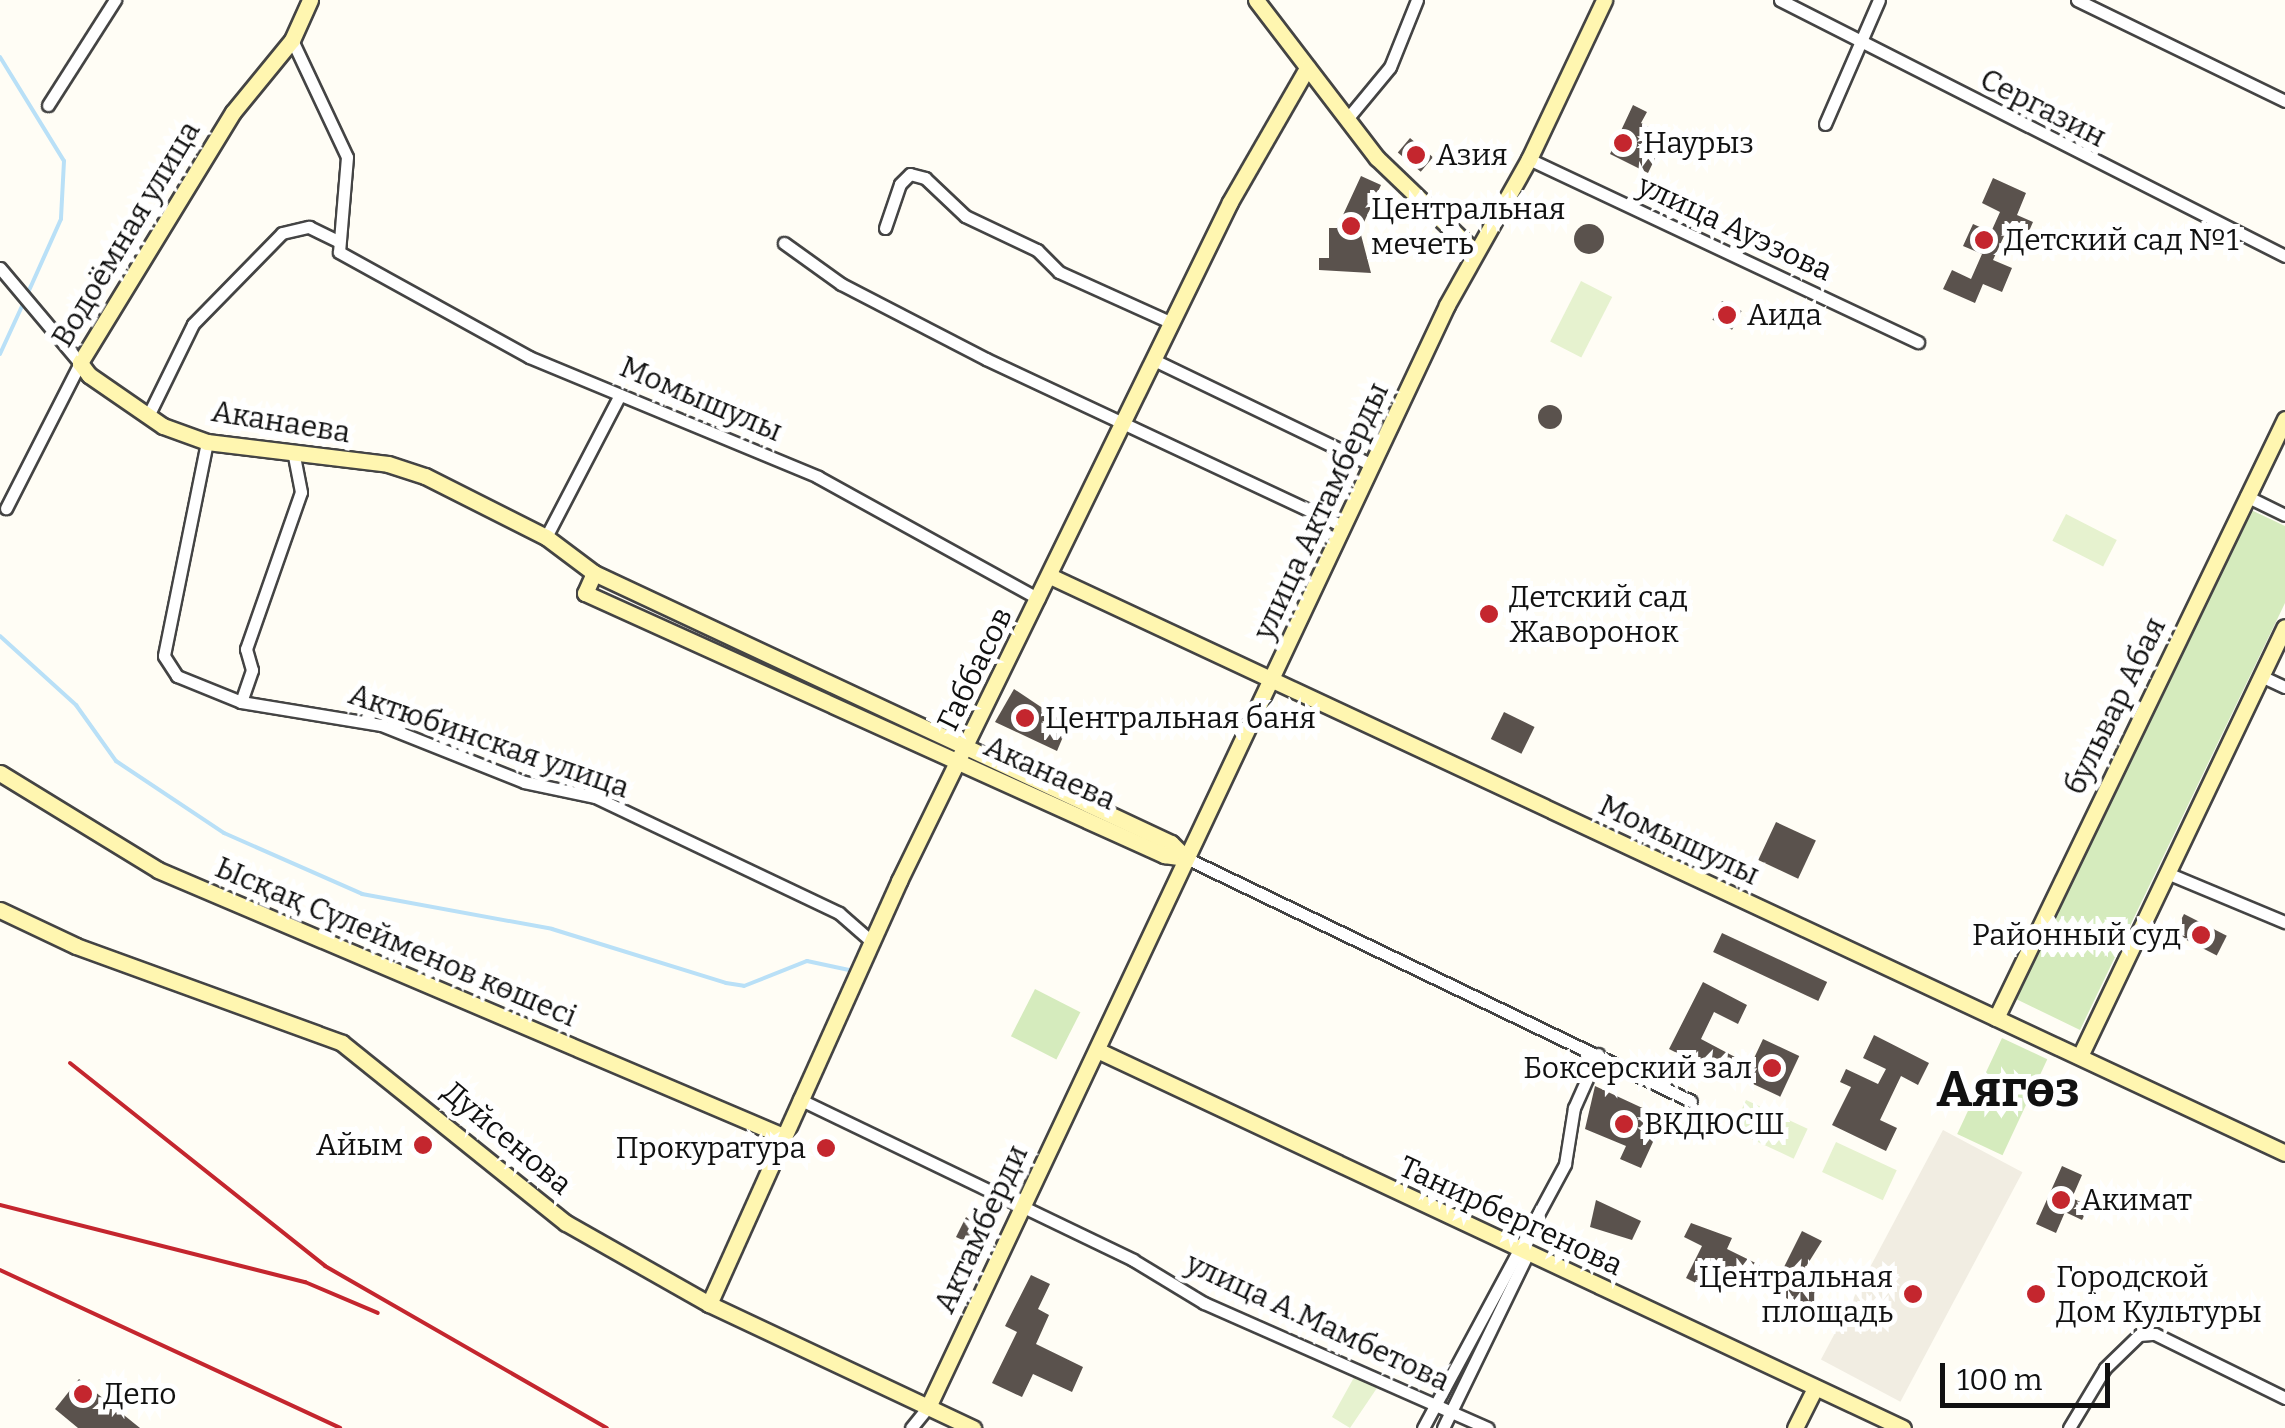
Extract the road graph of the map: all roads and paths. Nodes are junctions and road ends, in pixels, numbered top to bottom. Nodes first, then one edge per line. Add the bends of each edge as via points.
1 (114, 0) edge
2 (310, 0) edge
3 (1256, 0) edge
4 (1417, 0) edge
5 (1604, 0) edge
6 (1780, 0) edge
7 (1879, 0) edge
8 (2077, 0) edge
9 (292, 40) junction
10 (1860, 40) junction
11 (1307, 68) junction
12 (2285, 101) edge
13 (48, 104) dead end
14 (1347, 119) junction
15 (1825, 124) dead end
16 (1529, 159) junction
17 (886, 228) dead end
18 (784, 243) dead end
19 (339, 246) junction
20 (1476, 252) junction
21 (2285, 256) edge
22 (0, 268) edge
23 (1172, 324) junction
24 (1918, 342) dead end
25 (1154, 360) junction
26 (80, 363) junction
27 (620, 394) junction
28 (148, 416) junction
29 (2285, 419) edge
30 (1124, 421) junction
31 (207, 442) junction
32 (294, 456) junction
33 (1372, 465) junction
34 (2246, 496) junction
35 (6, 508) dead end
36 (2285, 515) edge
37 (1344, 528) junction
38 (546, 537) junction
39 (1050, 576) junction
40 (1039, 599) junction
41 (2285, 628) edge
42 (2261, 676) junction
43 (1272, 678) junction
44 (2285, 686) edge
45 (241, 702) junction
46 (964, 756) junction
47 (0, 772) edge
48 (1186, 858) junction
49 (2168, 873) junction
50 (0, 910) edge
51 (2285, 922) edge
52 (870, 940) junction
53 (1996, 1018) junction
54 (1096, 1050) junction
55 (1598, 1054) junction
56 (2080, 1056) junction
57 (799, 1099) junction
58 (1691, 1101) dead end
59 (783, 1136) junction
60 (2285, 1153) edge
61 (1021, 1207) junction
62 (1521, 1252) junction
63 (710, 1304) junction
64 (1815, 1388) junction
65 (2285, 1398) edge
66 (1436, 1402) junction
67 (928, 1406) junction
68 (1451, 1410) junction
69 (911, 1428) edge
70 (973, 1428) edge
71 (1424, 1428) edge
72 (1443, 1428) edge
73 (1488, 1428) edge
74 (1795, 1428) edge
75 (1901, 1428) edge
76 (2069, 1428) edge

1 - 13 street
2 - 9 main road, Водоёмная улица
3 - 11 main road
4 - 14 street via 1390,67
5 - 16 main road, улица Актамберды
6 - 10 street, Сергазин
7 - 10 street
8 - 12 street
9 - 19 street via 346,158
9 - 26 main road, Водоёмная улица via 232,112
10 - 15 street
10 - 21 street, Сергазин
11 - 14 main road
11 - 23 main road, Габбасов
14 - 20 main road via 1376,158
16 - 20 main road, улица Актамберды
16 - 24 street, улица Ауэзова
17 - 23 street via 900,184 910,174 925,178 965,216 1037,250 1060,272
18 - 30 street via 841,284
19 - 27 street, Момышулы via 530,357
19 - 28 street, Момышулы via 309,227 282,233 193,324
20 - 33 main road, улица Актамберды
22 - 26 street, Аканаева via 27,292
23 - 25 main road, Габбасов
25 - 30 main road, Габбасов
25 - 33 street
26 - 28 main road, Аканаева
26 - 35 street, Водоёмная улица
27 - 38 street
27 - 40 street, Момышулы via 818,477
28 - 31 main road, Аканаева
29 - 34 main road, бульвар Абая
30 - 37 street
30 - 39 main road, Габбасов
31 - 32 main road, Аканаева
31 - 45 street, Актюбинская улица via 164,656 176,676
32 - 38 main road, Аканаева via 388,464
32 - 45 street via 301,492 246,649 252,670
33 - 37 main road, улица Актамберды
34 - 36 street
34 - 53 main road, бульвар Абая
37 - 43 main road, улица Актамберды
38 - 46 main road, Аканаева via 594,573
39 - 40 main road, Габбасов
39 - 43 main road, Момышулы
40 - 46 main road, Габбасов
41 - 42 main road
42 - 44 street
42 - 49 main road
43 - 48 main road, улица Актамберды
43 - 53 main road, Момышулы
45 - 52 street, Актюбинская улица via 380,725 524,782 594,797 840,913
46 - 48 main road, Аканаева via 1164,855
46 - 52 main road, Габбасов
47 - 59 main road, Ысқақ Сүлейменов көшесі via 158,870
48 - 54 main road, улица Актамберды
48 - 55 street, Аканаева
49 - 51 street
49 - 56 main road
50 - 63 main road, Дуйсенова via 76,946 342,1043 419,1099 530,1200
52 - 57 main road, Габбасов
53 - 56 main road, Момышулы
54 - 61 main road, Актамберди
54 - 62 main road, Танирбергенова
55 - 58 street, Аканаева
55 - 62 street via 1574,1108 1565,1164
56 - 60 main road, Момышулы
57 - 59 main road, Габбасов
57 - 61 street, улица А.Мамбетова
59 - 63 main road, Габбасов
61 - 66 street, улица А.Мамбетова via 1204,1302
61 - 67 main road, Актамберди
62 - 64 main road, Танирбергенова
62 - 66 street
62 - 68 street
63 - 67 main road, Дуйсенова
64 - 74 main road
64 - 75 main road, Танирбергенова
65 - 76 street via 2154,1334 2139,1335 2105,1368
66 - 68 street, улица А.Мамбетова
66 - 71 street
67 - 69 street, Актамберди
67 - 70 main road, Дуйсенова
68 - 72 street
68 - 73 street, улица А.Мамбетова

